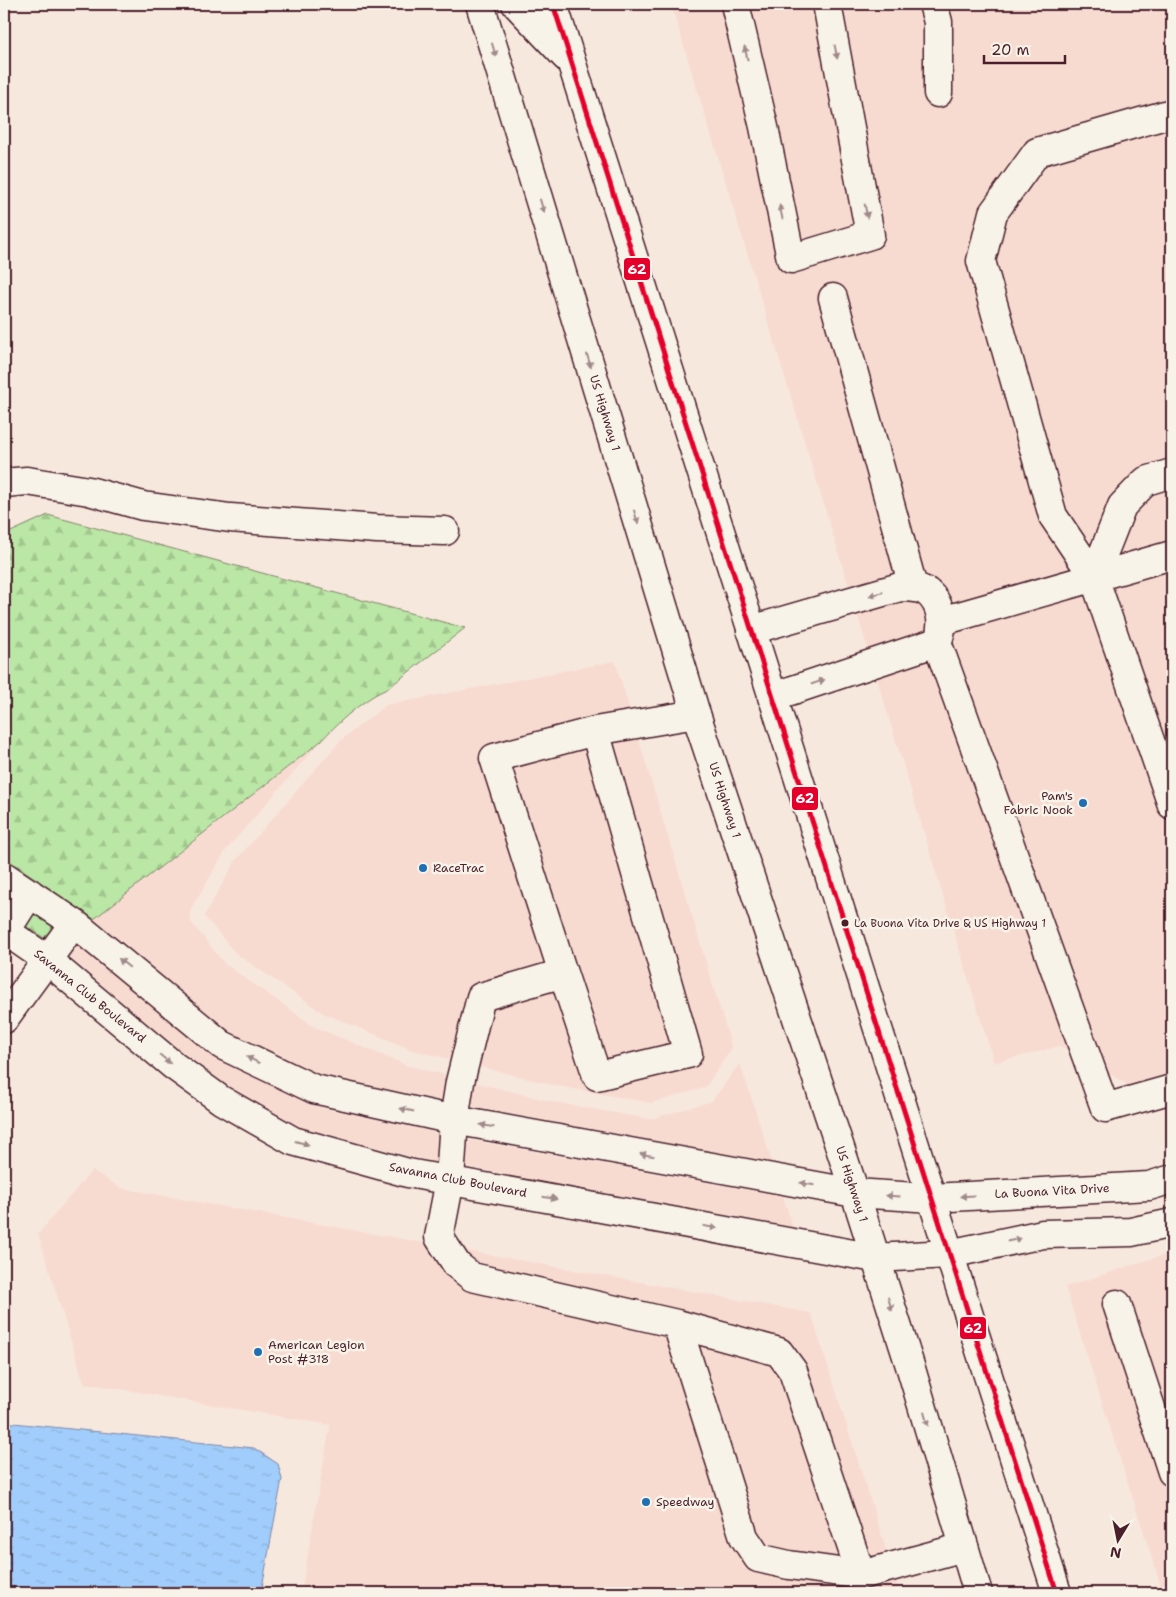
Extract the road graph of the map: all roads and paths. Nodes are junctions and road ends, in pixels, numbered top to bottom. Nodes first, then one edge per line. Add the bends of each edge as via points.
1 (480, 4) edge
2 (516, 4) edge
3 (553, 4) edge
4 (735, 4) edge
5 (827, 4) edge
6 (933, 4) edge
7 (572, 64) junction
8 (938, 93) dead end
9 (1172, 113) edge
10 (832, 298) dead end
11 (1172, 473) edge
12 (4, 482) edge
13 (445, 531) dead end
14 (1172, 555) edge
15 (1094, 577) junction
16 (913, 587) junction
17 (752, 630) junction
18 (939, 631) junction
19 (772, 697) junction
20 (696, 714) junction
21 (596, 730) junction
22 (1172, 805) edge
23 (4, 876) edge
24 (30, 894) junction
25 (74, 923) junction
26 (4, 932) edge
27 (46, 958) junction
28 (563, 973) junction
29 (4, 1018) edge
30 (1172, 1089) edge
31 (454, 1120) junction
32 (1172, 1179) edge
33 (450, 1180) junction
34 (855, 1193) junction
35 (932, 1198) junction
36 (1172, 1223) edge
37 (949, 1254) junction
38 (875, 1258) junction
39 (1117, 1304) dead end
40 (676, 1324) junction
41 (1172, 1472) edge
42 (964, 1547) junction
43 (861, 1575) junction
44 (978, 1593) edge
45 (1057, 1593) edge

1 -> 20 main road, US Highway 1
2 - 7 main road
3 - 7 main road
5 -> 4 main road via 870,235 791,259
6 - 8 main road via 938,22
7 - 17 main road
9 - 15 main road via 1037,152 993,213 981,261 1053,516
10 - 16 main road
11 - 15 main road via 1146,481 1122,506
12 - 13 main road via 36,482 89,491 142,506 230,518
14 - 15 main road
15 - 18 main road
15 - 22 main road
16 -> 17 main road via 900,587
16 - 18 main road via 926,592 938,605
17 - 19 main road
19 -> 18 main road
18 - 30 main road via 1106,1108
19 - 35 main road
20 - 21 main road
20 - 34 main road, US Highway 1
21 - 28 main road via 494,758
21 - 28 main road via 688,1054 596,1076
23 - 24 main road
24 - 25 main road
24 - 26 main road
25 - 27 main road
31 -> 25 main road via 314,1089 222,1045
26 - 27 main road, Savanna Club Boulevard
27 - 29 main road
27 -> 33 main road, Savanna Club Boulevard via 174,1066 221,1100 293,1141 408,1173
28 - 31 main road via 481,997
31 - 33 main road
34 -> 31 main road
32 -> 35 main road, La Buona Vita Drive via 1149,1186
33 -> 38 main road, Savanna Club Boulevard
33 - 40 main road via 439,1236 457,1265 472,1277
35 -> 34 main road
34 - 38 main road, US Highway 1
35 - 37 main road
37 -> 36 main road via 1043,1234 1131,1232
37 - 38 main road, Savanna Club Boulevard
37 - 45 main road
38 -> 42 main road, US Highway 1
39 - 41 main road
40 - 43 main road via 779,1352 789,1365
40 - 43 main road via 744,1537 758,1558
42 - 43 main road
42 - 44 main road, US Highway 1

